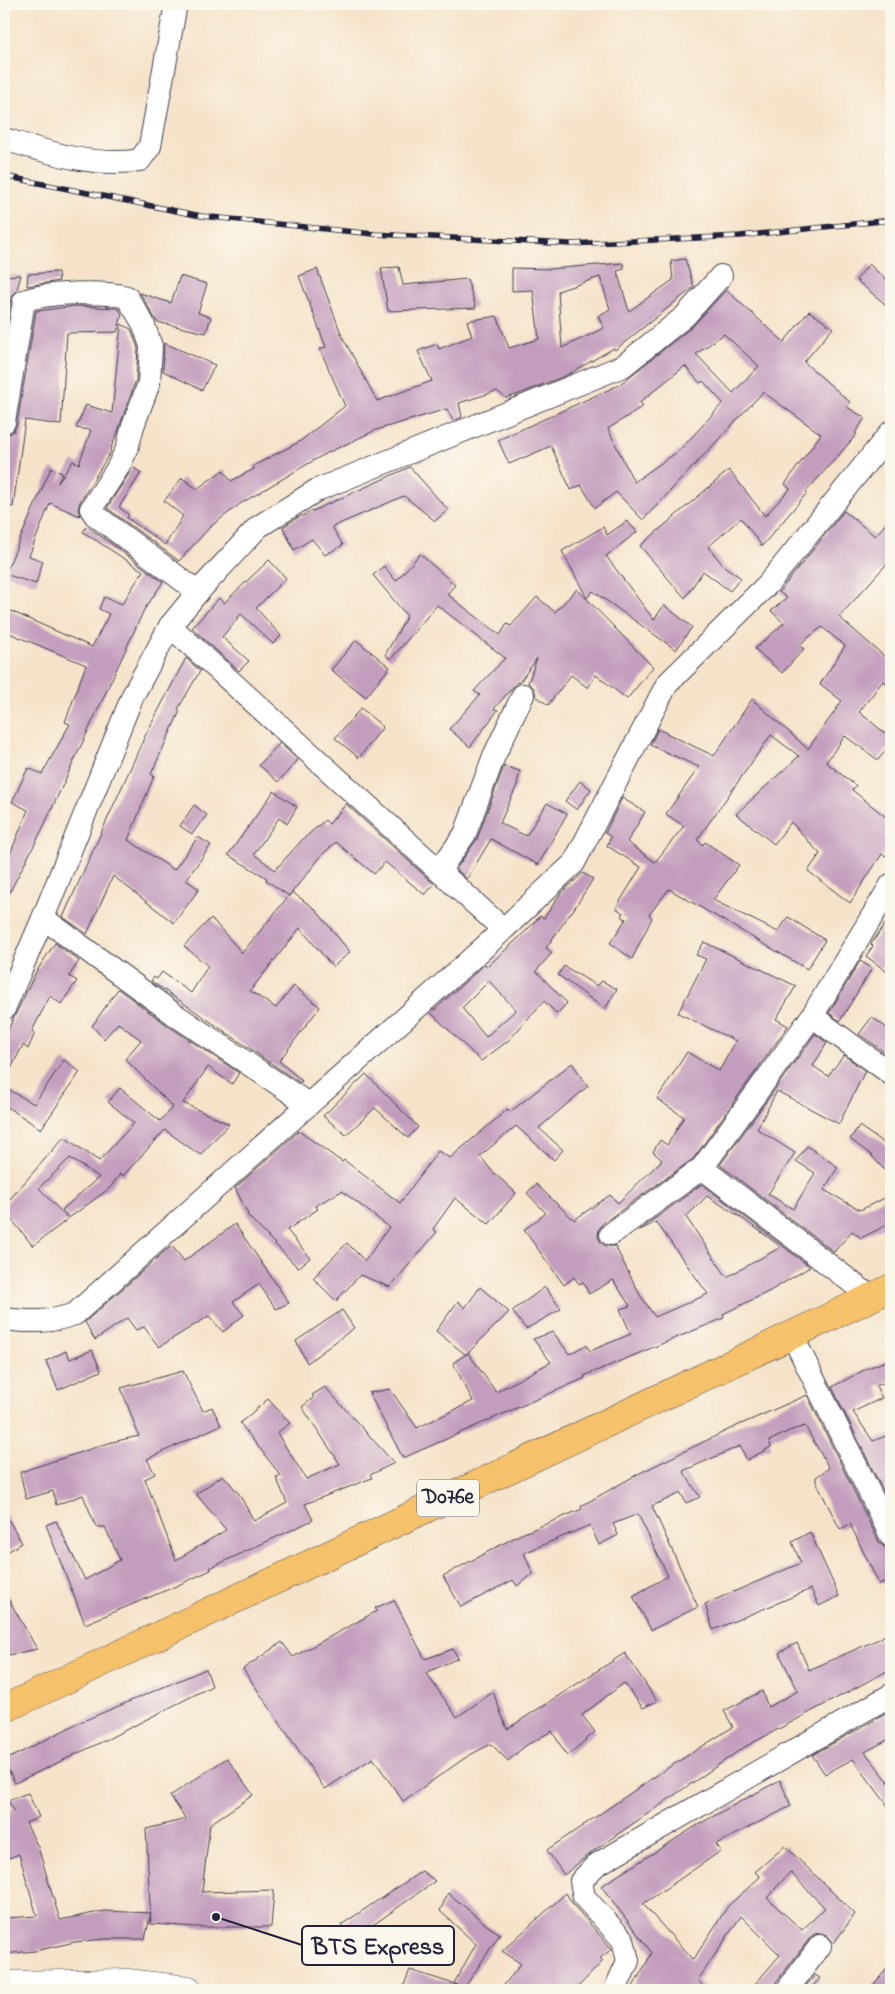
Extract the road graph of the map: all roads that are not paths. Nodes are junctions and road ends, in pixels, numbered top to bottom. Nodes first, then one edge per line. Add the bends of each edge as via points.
1 (176, 4) edge
2 (4, 140) edge
3 (721, 276) dead end
4 (4, 422) edge
5 (891, 432) edge
6 (198, 592) junction
7 (170, 626) junction
8 (523, 695) dead end
9 (439, 871) junction
10 (891, 885) edge
11 (43, 918) junction
12 (503, 929) junction
13 (4, 1009) edge
14 (812, 1016) junction
15 (891, 1074) edge
16 (308, 1104) junction
17 (702, 1168) junction
18 (611, 1234) dead end
19 (881, 1293) edge
20 (4, 1319) edge
21 (792, 1335) junction
22 (891, 1536) edge
23 (891, 1695) edge
24 (4, 1709) edge
25 (820, 1946) dead end
26 (4, 1986) edge
27 (188, 1990) edge
28 (615, 1990) edge
29 (787, 1990) edge

1 - 2 street via 150,146 140,160 122,164 100,162
3 - 6 street via 685,316 623,366 317,490 258,527
4 - 6 street via 24,301 45,295 114,294 127,297 144,323 151,346 149,383 127,449 91,509
5 - 12 street via 769,584 667,684 574,863
6 - 7 street
7 - 9 street
7 - 11 street via 132,695
8 - 9 street via 494,756 464,834
9 - 12 street
10 - 14 street
11 - 13 street
11 - 16 street via 174,1014
12 - 16 street
14 - 15 street
14 - 17 street
16 - 20 street via 75,1314 55,1321
17 - 18 street
17 - 19 street
19 - 21 main road, D076e
21 - 22 street
21 - 24 main road, D076e
23 - 28 street via 596,1865 581,1881 584,1897 623,1940 628,1961
25 - 29 street
26 - 27 street via 127,1983

